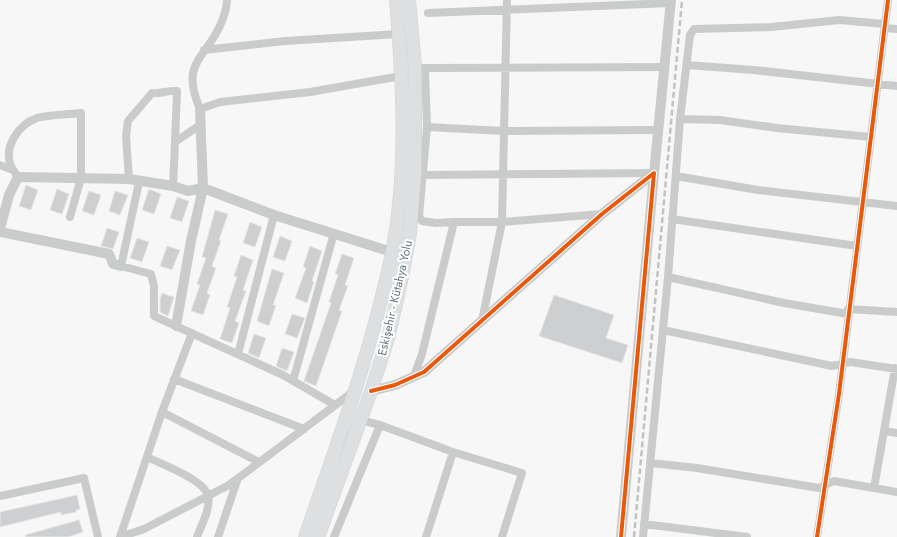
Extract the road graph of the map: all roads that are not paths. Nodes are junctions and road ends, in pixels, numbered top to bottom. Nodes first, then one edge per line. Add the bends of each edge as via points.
1 (227, 0) edge
2 (396, 0) edge
3 (409, 0) edge
4 (507, 0) edge
5 (888, 0) edge
6 (671, 2) edge
7 (507, 11) junction
8 (428, 13) dead end
9 (885, 26) junction
10 (897, 29) edge
11 (399, 34) junction
12 (204, 50) junction
13 (686, 65) junction
14 (418, 67) junction
15 (663, 67) junction
16 (506, 69) junction
17 (401, 76) junction
18 (878, 84) junction
19 (897, 86) edge
20 (200, 110) junction
21 (680, 120) junction
22 (200, 125) junction
23 (427, 127) junction
24 (658, 130) junction
25 (504, 131) junction
26 (871, 137) junction
27 (175, 142) junction
28 (0, 166) edge
29 (15, 173) junction
30 (654, 173) junction
31 (424, 175) junction
32 (503, 175) junction
33 (676, 176) junction
34 (81, 178) junction
35 (129, 179) junction
36 (139, 182) junction
37 (173, 186) junction
38 (203, 188) junction
39 (863, 202) junction
40 (897, 206) edge
41 (602, 214) junction
42 (274, 215) junction
43 (70, 217) dead end
44 (672, 219) junction
45 (454, 222) junction
46 (502, 222) junction
47 (0, 231) edge
48 (334, 233) junction
49 (857, 246) junction
50 (392, 252) junction
51 (121, 266) junction
52 (668, 277) junction
53 (848, 311) junction
54 (897, 312) edge
55 (482, 321) junction
56 (176, 326) junction
57 (663, 330) junction
58 (192, 333) junction
59 (238, 354) junction
60 (842, 364) junction
61 (896, 369) edge
62 (414, 376) junction
63 (174, 379) junction
64 (293, 381) junction
65 (354, 391) junction
66 (371, 391) junction
67 (335, 405) junction
68 (162, 412) junction
69 (360, 420) junction
70 (380, 425) junction
71 (304, 429) junction
72 (885, 431) junction
73 (897, 433) edge
74 (453, 452) junction
75 (147, 457) junction
76 (260, 462) junction
77 (651, 463) junction
78 (238, 478) junction
79 (826, 485) junction
80 (874, 488) junction
81 (897, 492) edge
82 (0, 496) edge
83 (208, 496) junction
84 (644, 524) junction
85 (98, 537) edge
86 (197, 537) edge
87 (218, 537) edge
88 (305, 537) edge
89 (318, 537) edge
90 (334, 537) edge
91 (426, 537) edge
92 (502, 537) edge
93 (621, 537) edge
94 (643, 537) edge
95 (747, 537) edge
96 (817, 537) edge

1 - 12 street via 218,32
2 - 11 highway, Eskişehir - Kütahya Yolu
3 - 14 highway, Eskişehir - Kütahya Yolu
4 - 7 street
5 - 9 street
6 - 7 street
6 - 15 street
7 - 8 street
7 - 16 street
9 - 10 street
9 - 13 street via 839,20 772,27 694,29 690,35
9 - 18 street
11 - 12 street via 285,41
11 - 17 highway, Eskişehir - Kütahya Yolu
12 - 20 street via 192,75 193,94
13 - 18 street
13 - 21 street
14 - 16 street
14 - 23 street via 425,71
14 - 66 highway, Eskişehir - Kütahya Yolu via 410,233 389,335
15 - 16 street
15 - 24 street
16 - 25 street
17 - 20 street via 310,92 220,102
17 - 50 highway, Eskişehir - Kütahya Yolu via 404,119 401,182
18 - 19 street
18 - 26 street
20 - 22 street
21 - 26 street via 720,120
21 - 33 street
22 - 27 street
22 - 38 street
23 - 25 street
23 - 31 street
24 - 25 street
24 - 30 street
25 - 32 street
26 - 39 street
27 - 35 street via 177,91 152,93 128,121 126,136
27 - 37 street
28 - 29 street
29 - 34 street
29 - 34 street via 10,165 9,151 16,134 25,125 37,118 81,113
29 - 47 street
30 - 32 street
30 - 41 street
30 - 93 street
31 - 32 street
31 - 45 street via 419,216 422,221
32 - 46 street
33 - 39 street via 758,190
33 - 44 street
34 - 35 street
34 - 43 street
35 - 36 street
36 - 37 street
36 - 51 street
37 - 38 street via 188,191
38 - 42 street
38 - 56 street
39 - 40 street
39 - 49 street
41 - 46 street
41 - 55 street
42 - 48 street
42 - 59 street
44 - 49 street
44 - 52 street
45 - 46 street
45 - 62 street via 422,354
46 - 55 street
47 - 51 street via 43,242 97,250 109,254 113,264
48 - 50 street
48 - 64 street
49 - 53 street
50 - 65 highway, Eskişehir - Kütahya Yolu via 374,328
51 - 56 street via 151,274 154,286 154,316
52 - 53 street via 784,304
52 - 57 street
53 - 54 street
53 - 60 street
55 - 62 street via 424,372
56 - 58 street
57 - 60 street via 832,366
57 - 77 street
58 - 59 street
58 - 63 street
59 - 64 street
60 - 61 street via 850,362
60 - 79 street
61 - 72 street
62 - 66 street via 395,385
63 - 68 street
63 - 71 street
64 - 67 street
65 - 67 street
65 - 88 highway, Eskişehir - Kütahya Yolu
66 - 69 highway, Eskişehir - Kütahya Yolu
67 - 71 street
68 - 75 street
68 - 76 street
69 - 70 street
69 - 89 highway, Eskişehir - Kütahya Yolu
70 - 74 street
70 - 90 street
71 - 76 street
72 - 73 street
72 - 80 street
74 - 91 street
74 - 92 street via 522,473
75 - 83 street via 201,484
75 - 83 street via 120,537 144,529
76 - 78 street
77 - 79 street via 818,488
77 - 84 street
78 - 83 street
78 - 87 street
79 - 80 street via 834,481
79 - 96 street
80 - 81 street
82 - 85 street via 84,478
83 - 86 street via 207,508
84 - 94 street
84 - 95 street

